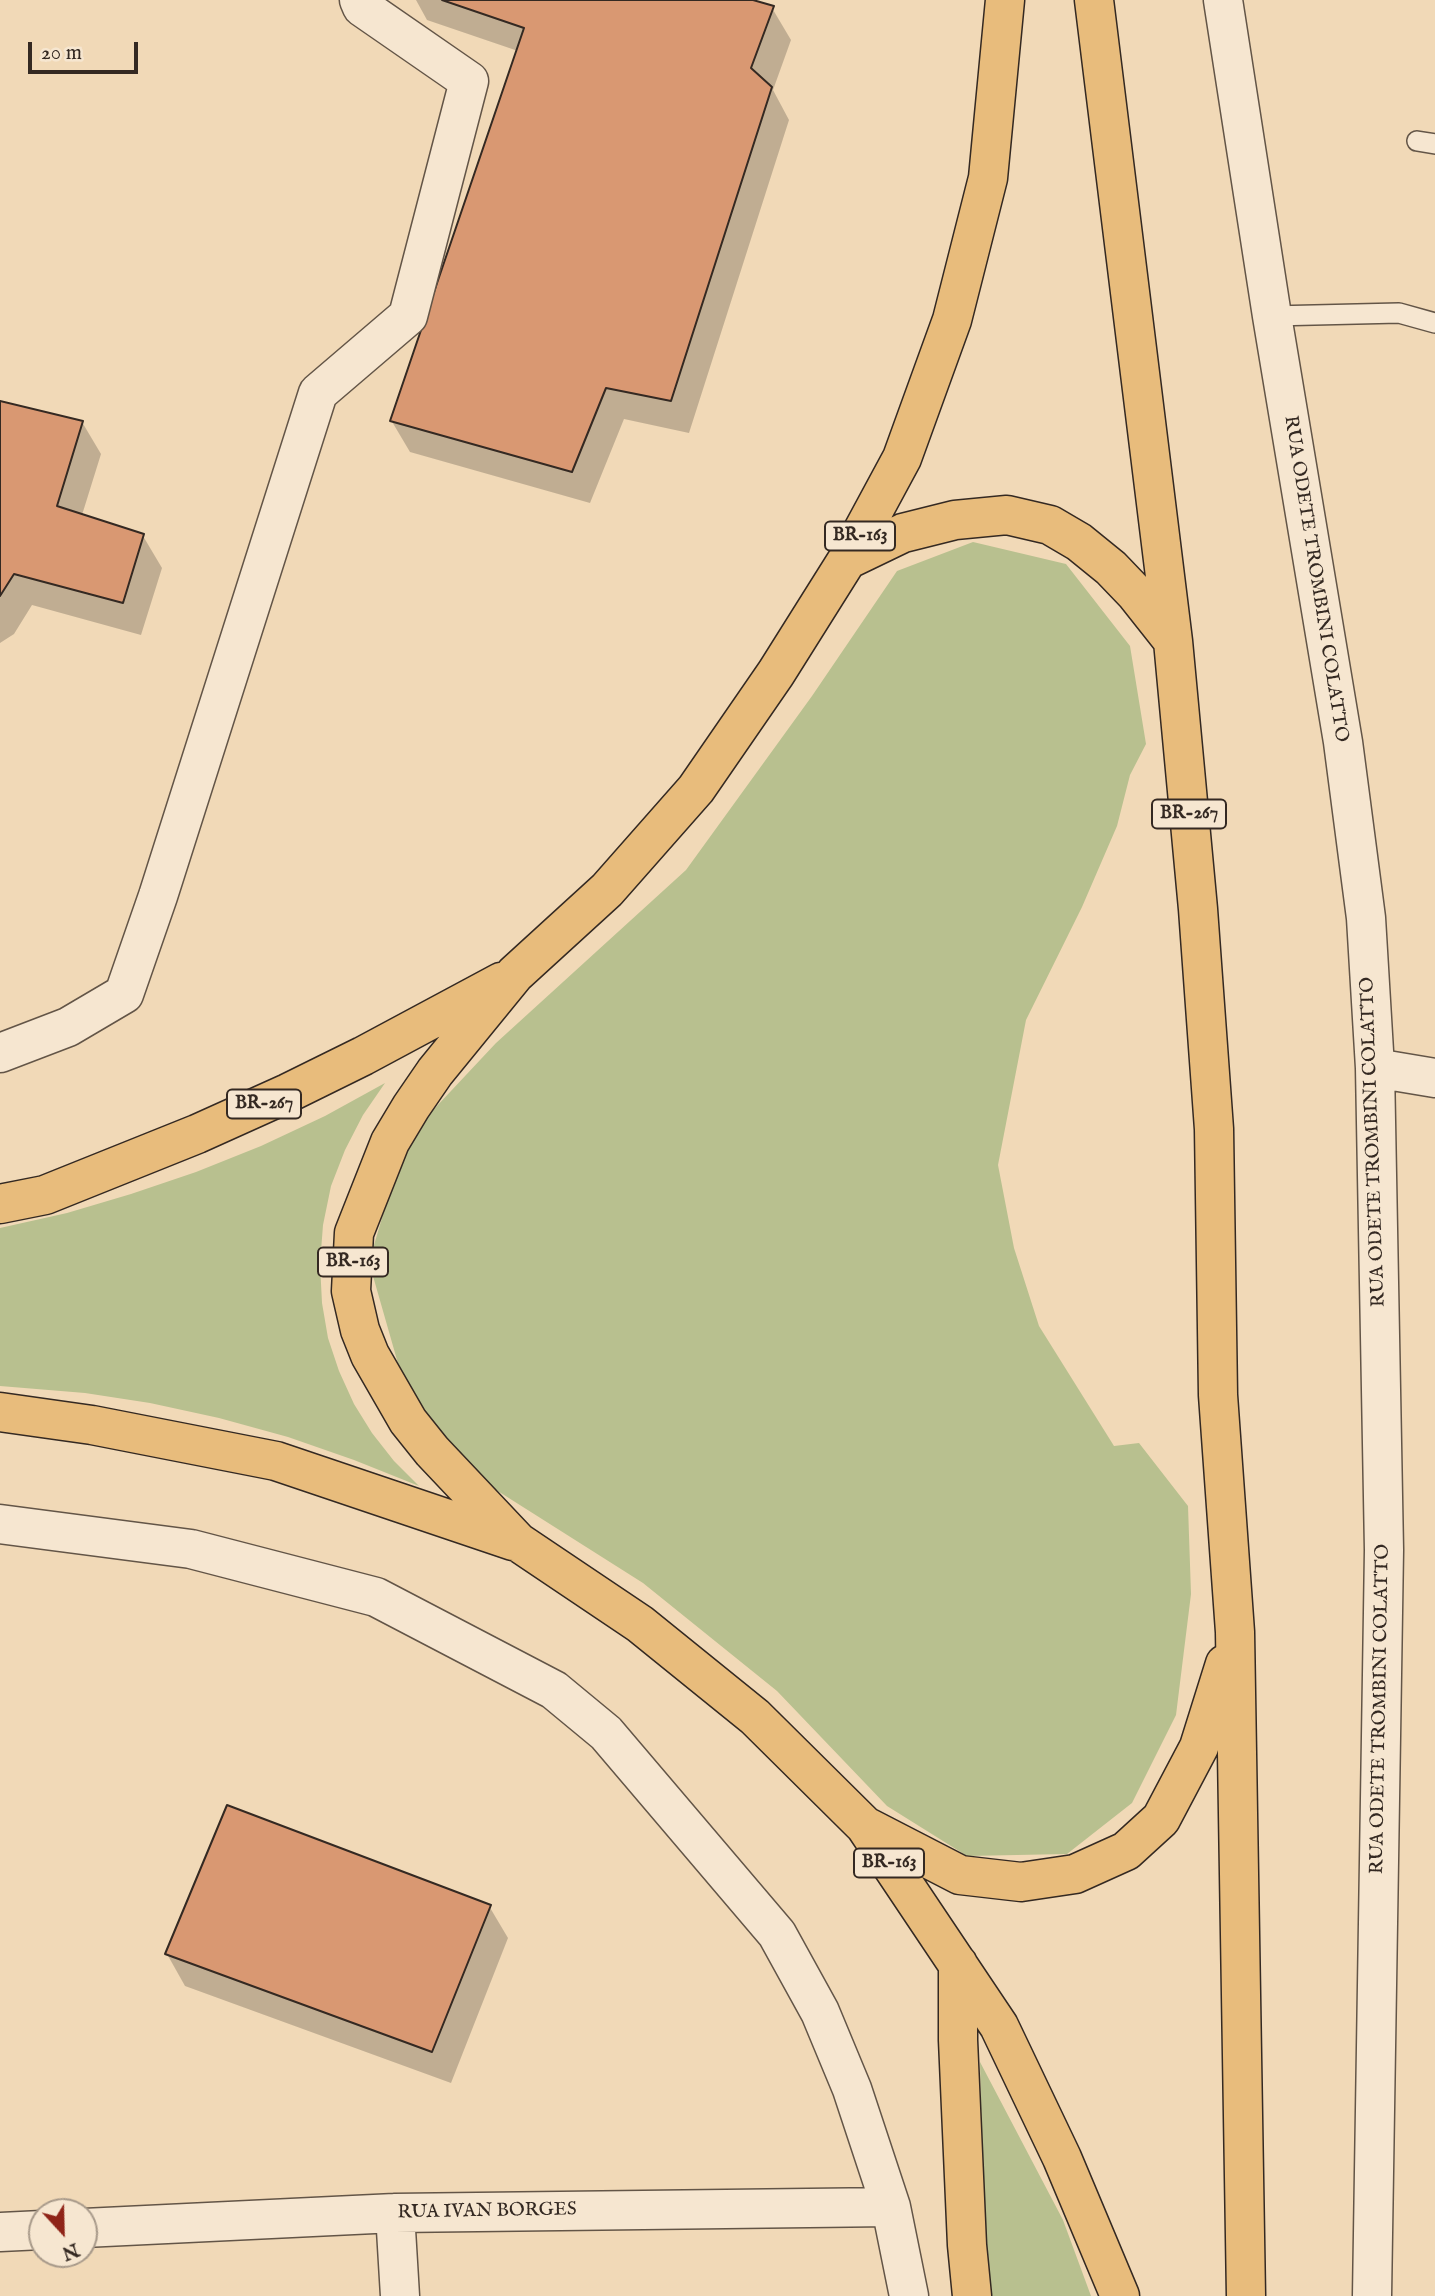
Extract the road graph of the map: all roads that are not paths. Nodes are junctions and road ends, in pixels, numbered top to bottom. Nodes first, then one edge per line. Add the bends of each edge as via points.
1 (359, 0) edge
2 (1005, 0) edge
3 (1094, 0) edge
4 (1223, 0) edge
5 (1272, 316) junction
6 (1435, 323) edge
7 (847, 561) junction
8 (1173, 641) junction
9 (515, 974) junction
10 (0, 1053) edge
11 (1375, 1068) junction
12 (1435, 1078) edge
13 (0, 1204) edge
14 (0, 1412) edge
15 (0, 1524) edge
16 (519, 1542) junction
17 (1235, 1632) junction
18 (865, 1826) junction
19 (958, 1964) junction
20 (891, 2207) junction
21 (395, 2213) junction
22 (98, 2227) edge
23 (28, 2231) edge
24 (0, 2232) edge
25 (400, 2296) edge
26 (909, 2296) edge
27 (972, 2296) edge
28 (1120, 2296) edge
29 (1246, 2296) edge
30 (1372, 2296) edge

1 - 10 street via 362,7 468,81 408,316 318,393 124,994 68,1027
2 - 7 highway, BR-163 via 988,178 952,320 902,458
3 - 8 highway, BR-267
4 - 5 street, RUA ODETE TROMBINI COLATTO
5 - 6 lane via 1399,313
5 - 11 street, RUA ODETE TROMBINI COLATTO via 1343,742 1366,918
7 - 8 highway via 903,533 955,520 1007,515 1049,526 1079,542 1119,576
7 - 9 highway, BR-163 via 696,789 607,890
8 - 17 highway, BR-267 via 1214,1129 1218,1395
9 - 13 highway, BR-267 via 363,1056 209,1129 45,1195
9 - 16 highway, BR-163 via 435,1072 390,1142 354,1233 351,1291 370,1355 408,1421
11 - 12 street
11 - 30 street, RUA ODETE TROMBINI COLATTO via 1384,1550
14 - 16 highway via 276,1461
15 - 20 street via 191,1549 376,1597 554,1690 606,1733 777,1934 820,2012 852,2089
16 - 18 highway, BR-163 via 640,1624 734,1700
17 - 18 highway via 1199,1747 1161,1819 1126,1851 1075,1874 1021,1882 960,1875
17 - 29 highway
18 - 19 highway, BR-163
19 - 27 highway
19 - 28 highway, BR-163 via 999,2026 1062,2158
20 - 21 street, RUA IVAN BORGES
20 - 26 street
21 - 22 street, RUA IVAN BORGES
21 - 25 street
23 - 24 street

